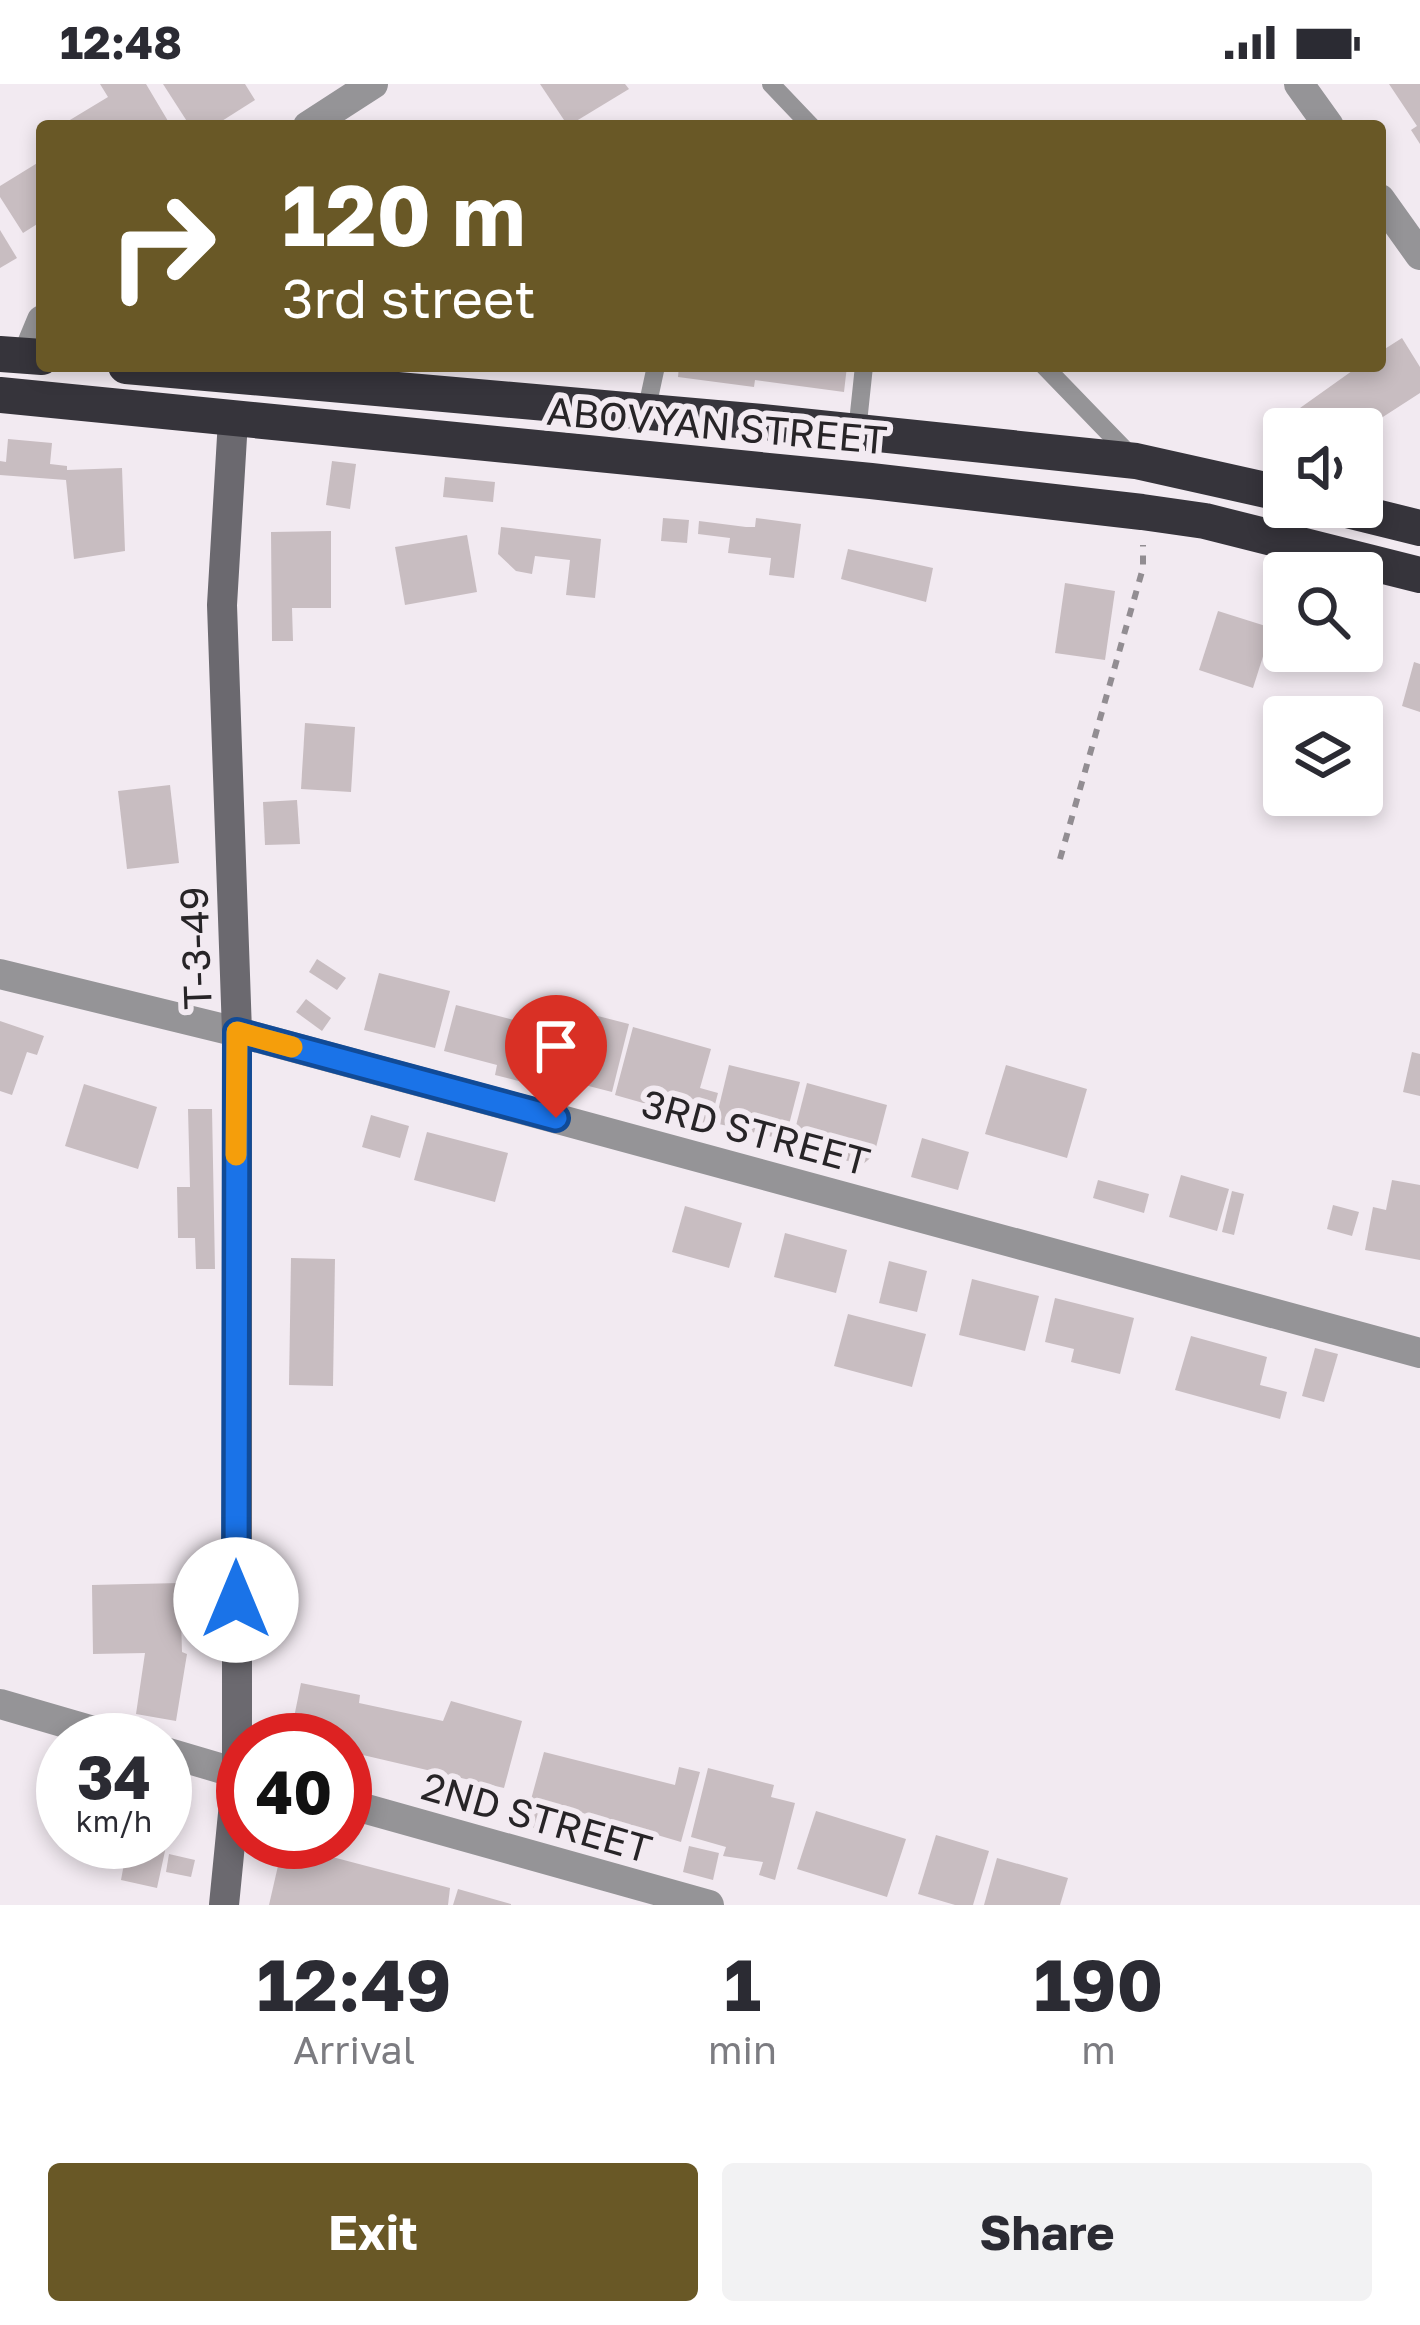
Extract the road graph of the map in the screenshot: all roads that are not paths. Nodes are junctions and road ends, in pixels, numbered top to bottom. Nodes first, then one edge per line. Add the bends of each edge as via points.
1 (373, 84) edge
2 (770, 84) edge
3 (1299, 84) edge
4 (792, 94) edge
5 (317, 120) edge
6 (807, 120) edge
7 (1324, 120) edge
8 (1386, 207) edge
9 (1420, 255) edge
10 (194, 372) edge
11 (655, 372) edge
12 (863, 372) edge
13 (1050, 372) edge
14 (0, 395) edge
15 (646, 412) junction
16 (233, 420) junction
17 (762, 422) junction
18 (857, 432) junction
19 (1136, 461) junction
20 (758, 471) junction
21 (1263, 489) edge
22 (1383, 519) edge
23 (1420, 528) edge
24 (1420, 575) edge
25 (0, 974) edge
26 (237, 1032) junction
27 (1420, 1353) edge
28 (0, 1704) edge
29 (240, 1713) edge
30 (36, 1714) edge
31 (372, 1811) edge
32 (228, 1869) edge
33 (224, 1905) edge
34 (709, 1905) edge

1 - 5 street
2 - 4 lane
3 - 7 street
4 - 6 lane
8 - 9 street
10 - 15 highway, ABOVYAN STREET
11 - 15 lane
12 - 18 lane
13 - 19 lane
14 - 16 highway, ABOVYAN STREET
15 - 17 highway, ABOVYAN STREET
16 - 20 highway, ABOVYAN STREET
16 - 26 street, T-3-49 via 222,605
17 - 18 highway, ABOVYAN STREET
17 - 20 highway
18 - 19 highway, ABOVYAN STREET
19 - 21 highway, ABOVYAN STREET
20 - 24 highway, ABOVYAN STREET via 1205,521
22 - 23 highway
25 - 26 street, 3RD STREET
26 - 27 street, 3RD STREET
26 - 29 street, T-3-49
28 - 30 street
31 - 34 street, 2ND STREET
32 - 33 street, T-3-49

